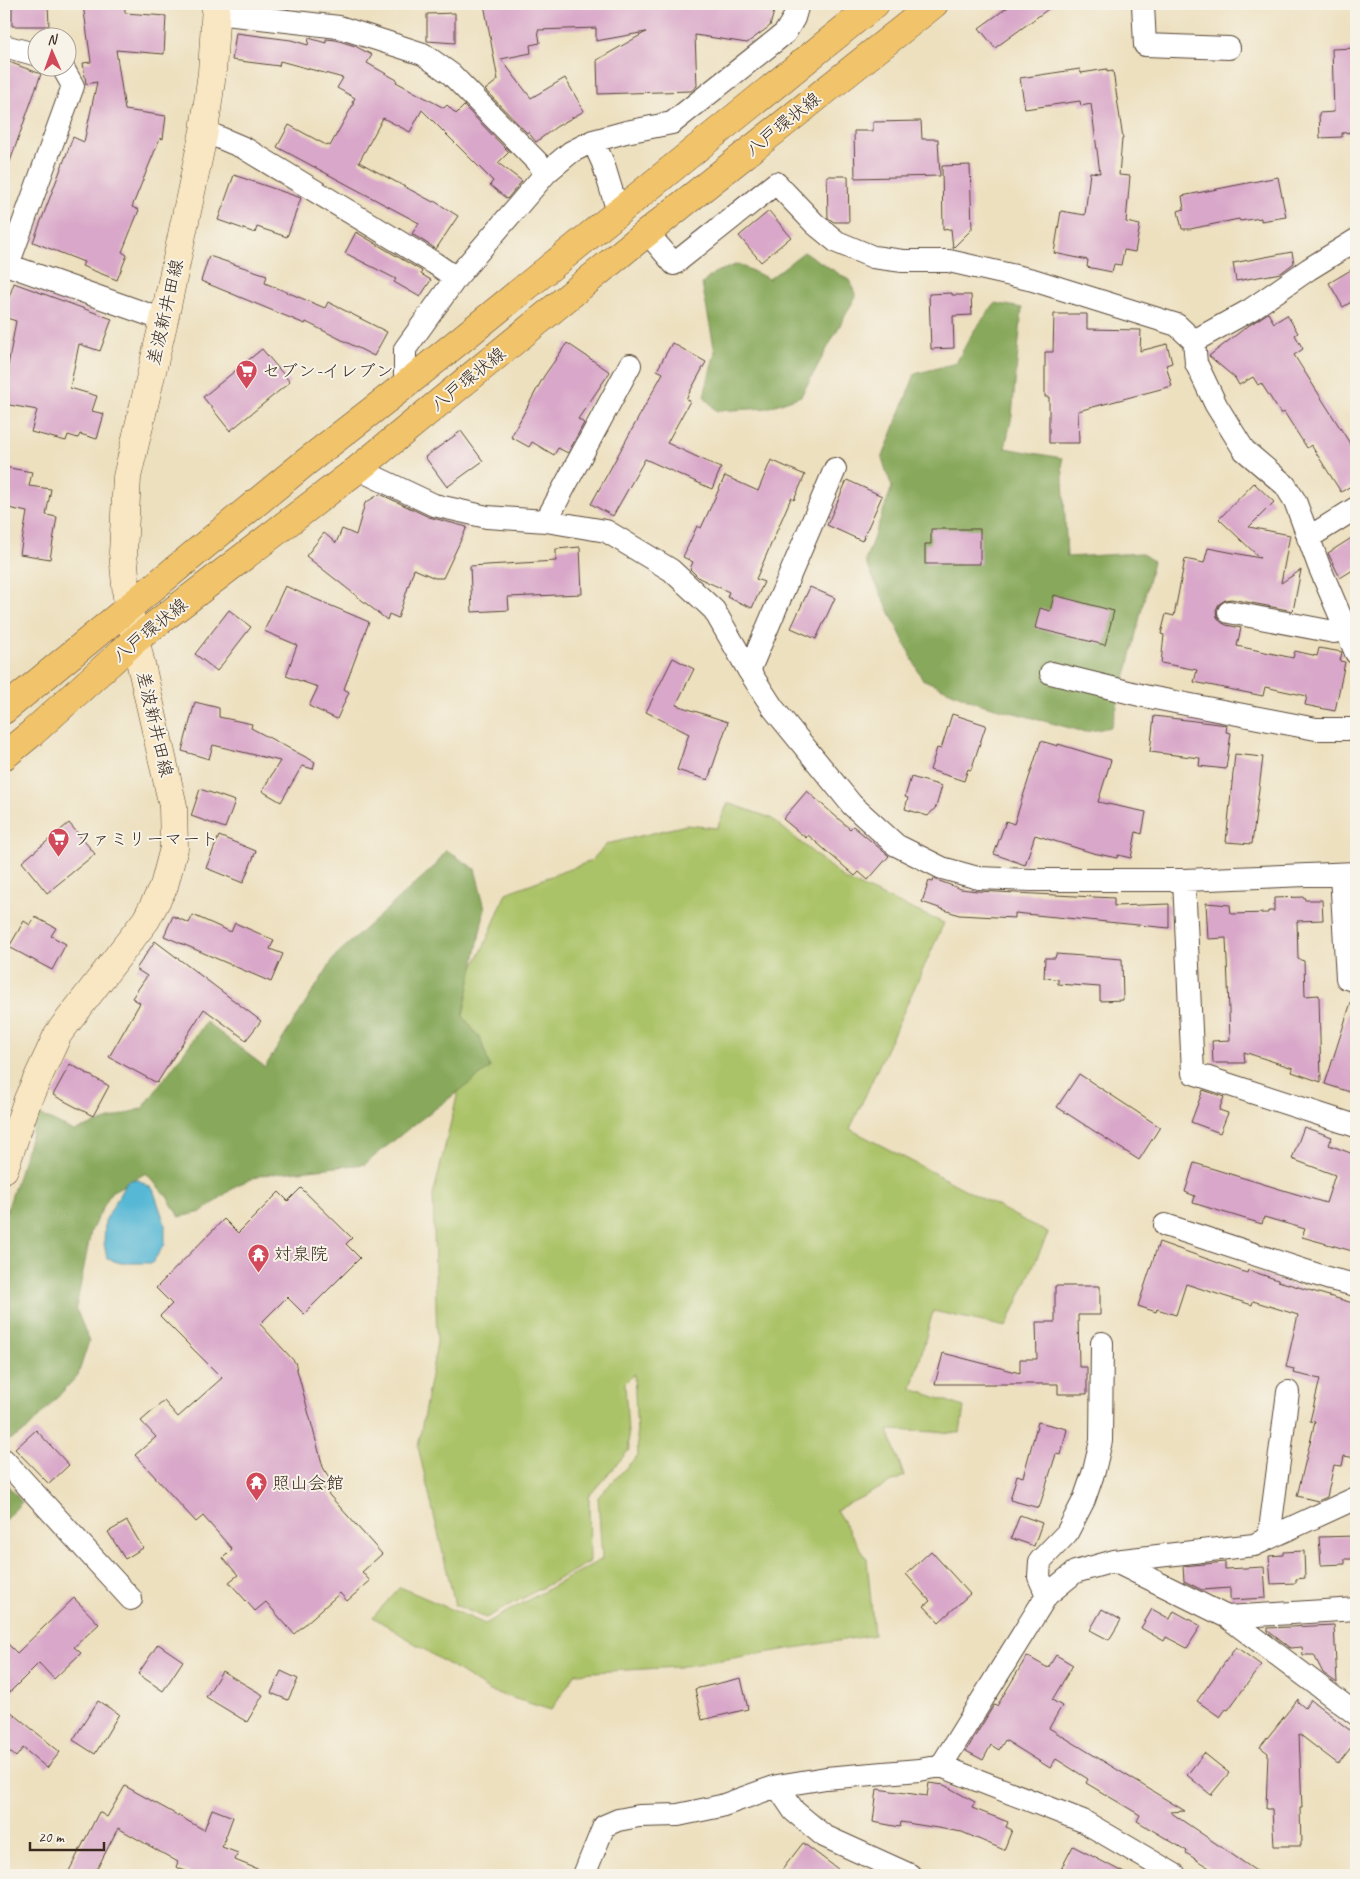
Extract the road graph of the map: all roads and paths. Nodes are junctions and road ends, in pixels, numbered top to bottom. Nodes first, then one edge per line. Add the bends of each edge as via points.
1 (798, 4) edge
2 (875, 4) edge
3 (934, 4) edge
4 (1143, 4) edge
5 (216, 8) edge
6 (4, 46) edge
7 (1229, 48) dead end
8 (28, 52) edge
9 (68, 78) edge
10 (204, 131) junction
11 (593, 142) junction
12 (547, 172) junction
13 (618, 212) junction
14 (647, 232) junction
15 (1356, 240) edge
16 (456, 278) junction
17 (164, 320) junction
18 (1194, 341) junction
19 (630, 366) dead end
20 (405, 385) junction
21 (358, 469) junction
22 (835, 469) dead end
23 (1356, 508) edge
24 (546, 521) junction
25 (1308, 538) junction
26 (128, 607) junction
27 (1229, 612) dead end
28 (1346, 630) junction
29 (135, 640) junction
30 (1356, 653) edge
31 (749, 671) junction
32 (1051, 674) dead end
33 (4, 710) edge
34 (1356, 729) edge
35 (4, 756) edge
36 (1349, 874) edge
37 (1184, 880) junction
38 (1356, 981) edge
39 (1356, 1126) edge
40 (4, 1169) edge
41 (1165, 1225) dead end
42 (1356, 1284) edge
43 (1102, 1344) dead end
44 (1288, 1392) dead end
45 (4, 1460) edge
46 (1356, 1498) edge
47 (1271, 1536) junction
48 (1114, 1560) junction
49 (1047, 1595) junction
50 (131, 1599) dead end
51 (1356, 1609) edge
52 (1227, 1617) junction
53 (1356, 1714) edge
54 (941, 1766) junction
55 (777, 1786) junction
56 (584, 1875) edge
57 (910, 1875) edge
58 (1175, 1875) edge

1 - 11 street via 785,33 672,123
2 - 13 main road, 八戸環状線
3 - 14 main road, 八戸環状線
4 - 7 street via 1145,45
5 - 10 main road, 差波新井田線
5 - 12 street via 339,27 423,54 451,74
6 - 8 street
9 - 17 street via 72,86 8,265
10 - 16 street via 244,148
10 - 17 main road, 差波新井田線
11 - 12 street via 571,152
11 - 13 street
12 - 16 street
13 - 20 main road, 八戸環状線
14 - 18 street via 674,264 776,183 815,224 838,242 873,257 949,261 1033,280 1177,325
14 - 21 main road, 八戸環状線
15 - 18 street via 1250,310
16 - 20 street via 405,349
17 - 26 main road, 差波新井田線 via 127,477 123,553
18 - 25 street via 1196,363 1216,405 1244,450 1285,485 1295,501
19 - 24 street
20 - 26 main road, 八戸環状線
21 - 24 street via 434,505 487,517
21 - 29 main road, 八戸環状線
22 - 31 street
23 - 25 street
24 - 31 street via 606,531 671,570 714,610
25 - 28 street
26 - 29 main road, 差波新井田線
26 - 33 main road, 八戸環状線
27 - 28 street via 1334,632
28 - 30 street
29 - 35 main road, 八戸環状線
29 - 40 main road, 差波新井田線 via 173,806 174,848 164,886 146,920 58,1034 28,1099
31 - 37 street via 773,708 852,805 896,845 942,868 978,878
32 - 34 street via 1144,696 1316,729
36 - 37 street
36 - 38 street via 1347,978
37 - 39 street via 1193,1073
41 - 42 street via 1330,1279
43 - 49 street via 1101,1440 1084,1500 1067,1532 1040,1561 1039,1577
44 - 47 street
45 - 50 street
46 - 47 street
47 - 48 street via 1254,1545
48 - 49 street via 1075,1572
48 - 52 street
49 - 54 street
51 - 52 street
52 - 53 street
54 - 55 street
54 - 58 street via 1083,1821
55 - 56 street via 721,1806 678,1815 639,1816 604,1826
55 - 57 street via 794,1811 824,1836

